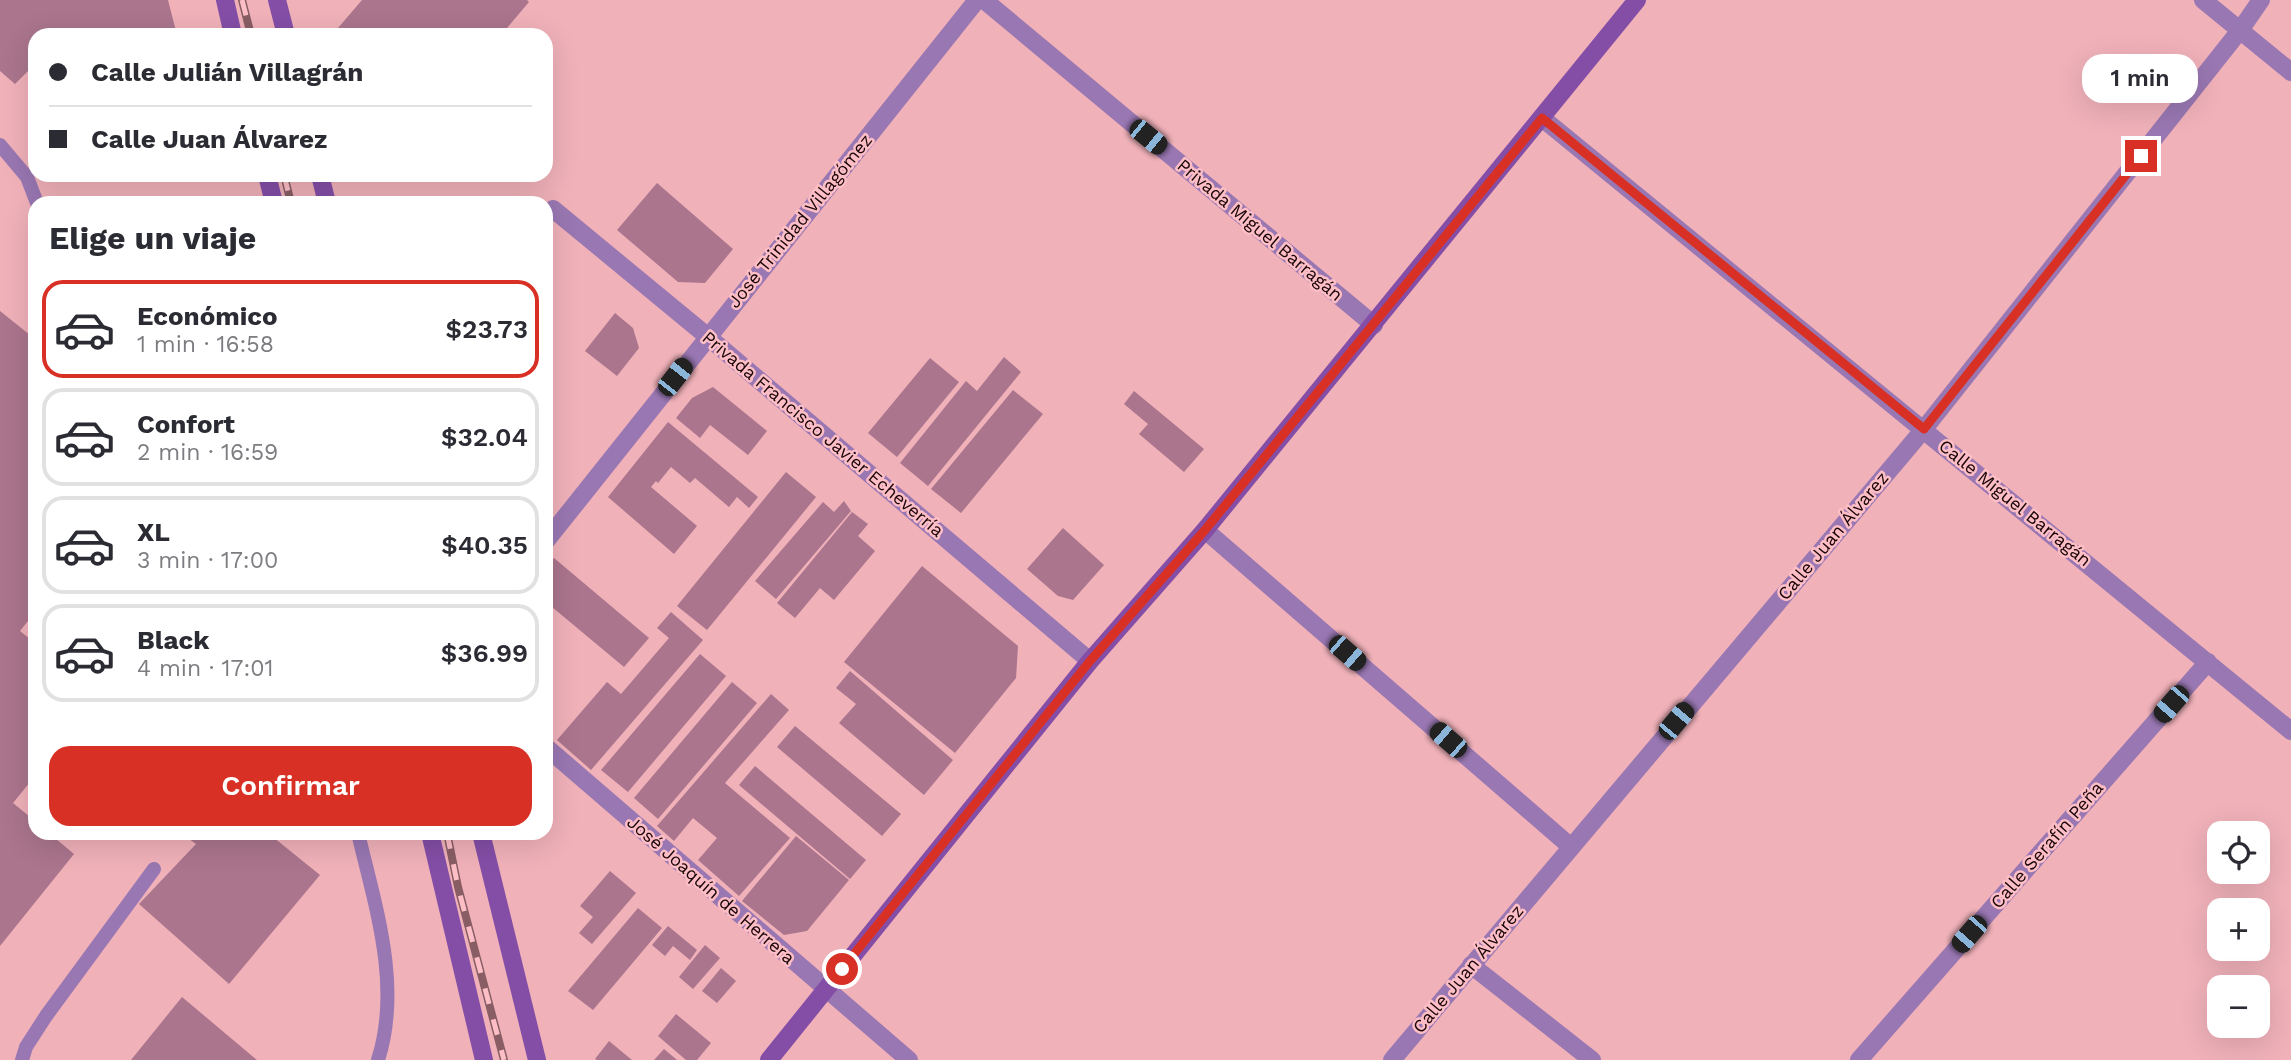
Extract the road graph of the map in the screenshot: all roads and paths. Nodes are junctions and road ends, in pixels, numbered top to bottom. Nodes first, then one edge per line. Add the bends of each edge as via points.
1 (225, 0) edge
2 (277, 0) edge
3 (977, 0) edge
4 (984, 0) edge
5 (1637, 0) edge
6 (2203, 0) edge
7 (2261, 0) edge
8 (231, 28) edge
9 (284, 28) edge
10 (2241, 29) junction
11 (2291, 72) edge
12 (1542, 118) junction
13 (0, 145) edge
14 (28, 180) edge
15 (553, 209) dead end
16 (1374, 325) junction
17 (707, 336) junction
18 (1924, 429) junction
19 (1205, 530) junction
20 (553, 532) edge
21 (1090, 661) junction
22 (2208, 662) junction
23 (2291, 731) edge
24 (553, 753) edge
25 (360, 840) edge
26 (432, 840) edge
27 (483, 840) edge
28 (1570, 846) junction
29 (154, 869) dead end
30 (1471, 965) junction
31 (826, 989) junction
32 (22, 1060) edge
33 (378, 1060) edge
34 (484, 1060) edge
35 (537, 1060) edge
36 (769, 1060) edge
37 (909, 1060) edge
38 (1392, 1060) edge
39 (1592, 1060) edge
40 (1859, 1060) edge

1 - 8 street
2 - 9 street
3 - 17 street, José Trinidad Villagómez
4 - 16 street, Privada Miguel Barragán
5 - 12 street
6 - 10 street
7 - 10 street, Calle Juan Álvarez
10 - 11 street
10 - 18 street, Calle Juan Álvarez
12 - 16 street
12 - 18 street, Calle Miguel Barragán
13 - 14 lane
15 - 17 street, Privada Francisco Javier Echeverría
16 - 19 street
17 - 20 street, José Trinidad Villagómez
17 - 21 street, Privada Francisco Javier Echeverría
18 - 22 street, Calle Miguel Barragán
18 - 28 street, Calle Juan Álvarez
19 - 21 street
19 - 28 street
21 - 31 street
22 - 23 street, Calle Miguel Barragán
22 - 40 street, Calle Serafín Peña
24 - 31 street, José Joaquín de Herrera
25 - 33 lane via 385,955 388,996
26 - 34 street
27 - 35 street
28 - 30 street, Calle Juan Álvarez
29 - 32 lane via 46,1016
30 - 38 street, Calle Juan Álvarez
30 - 39 street
31 - 36 street
31 - 37 street, José Joaquín de Herrera

